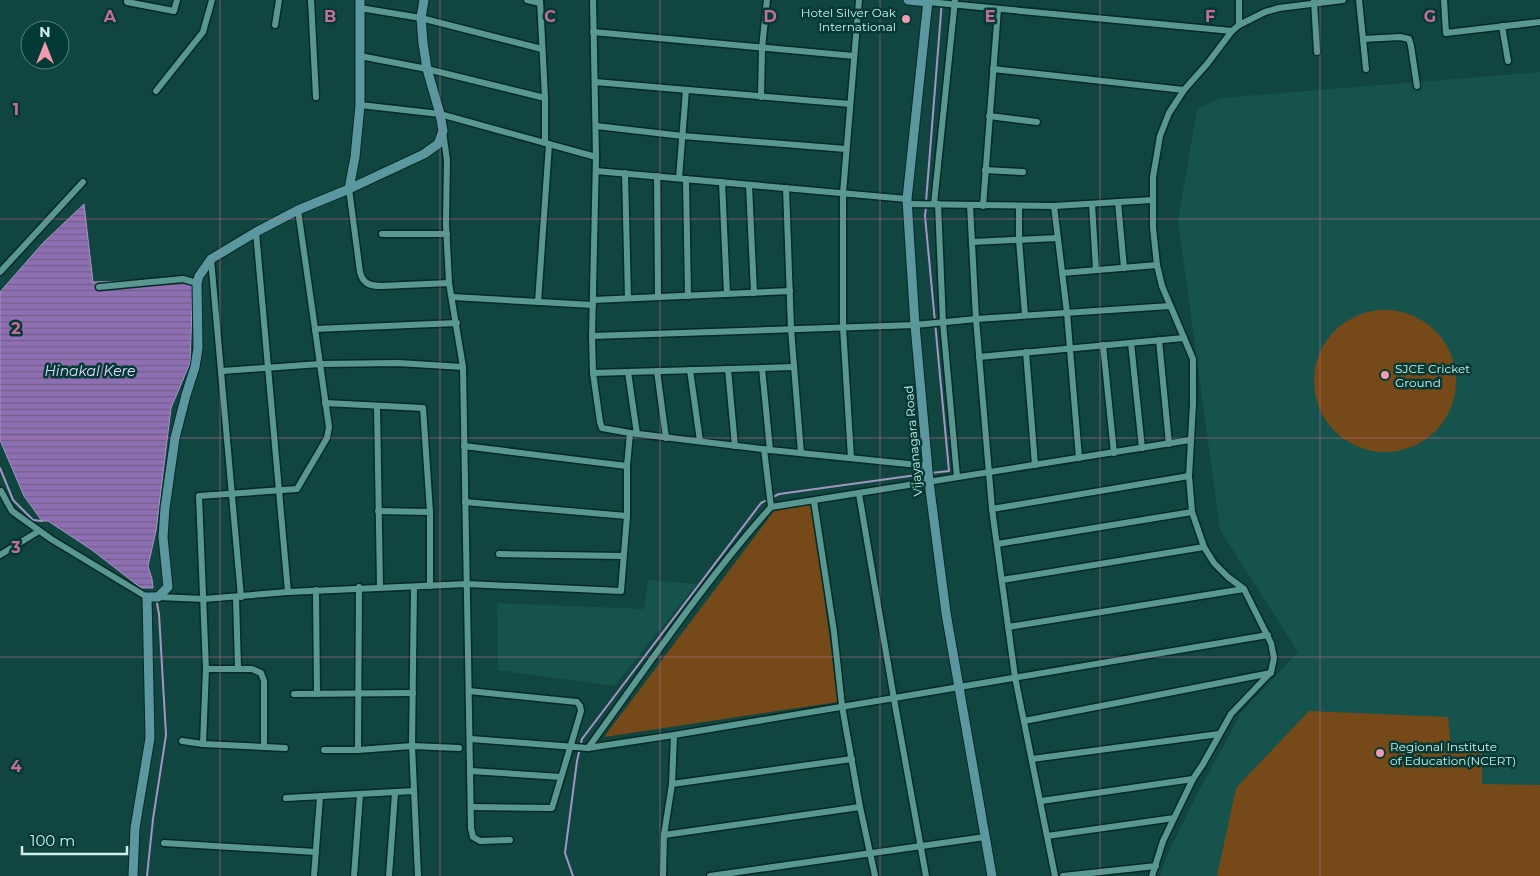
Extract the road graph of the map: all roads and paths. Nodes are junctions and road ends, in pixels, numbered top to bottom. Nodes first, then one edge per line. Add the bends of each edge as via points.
1 (127, 0) edge
2 (177, 0) edge
3 (212, 0) edge
4 (279, 0) edge
5 (311, 0) edge
6 (424, 0) edge
7 (527, 0) edge
8 (593, 0) edge
9 (767, 0) edge
10 (858, 0) edge
11 (908, 0) edge
12 (1239, 0) edge
13 (1343, 0) edge
14 (1359, 0) edge
15 (1444, 0) edge
16 (928, 1) edge
17 (540, 2) edge
18 (954, 2) edge
19 (1314, 2) edge
20 (360, 4) edge
21 (998, 9) junction
22 (421, 18) junction
23 (1540, 22) edge
24 (275, 24) dead end
25 (1239, 25) junction
26 (1502, 26) junction
27 (1232, 30) junction
28 (593, 32) junction
29 (1363, 39) junction
30 (762, 48) junction
31 (542, 49) junction
32 (1317, 52) dead end
33 (360, 56) junction
34 (854, 56) junction
35 (1508, 61) dead end
36 (427, 69) junction
37 (993, 69) junction
38 (1366, 69) dead end
39 (595, 82) junction
40 (1417, 86) dead end
41 (686, 90) junction
42 (1184, 90) junction
43 (156, 91) dead end
44 (316, 97) dead end
45 (761, 97) junction
46 (545, 98) junction
47 (850, 104) junction
48 (360, 105) junction
49 (440, 114) junction
50 (989, 116) junction
51 (1037, 122) dead end
52 (596, 126) junction
53 (443, 131) junction
54 (682, 136) junction
55 (547, 143) junction
56 (846, 149) junction
57 (596, 157) junction
58 (985, 170) junction
59 (596, 171) junction
60 (1023, 172) dead end
61 (625, 173) junction
62 (657, 176) junction
63 (683, 179) junction
64 (84, 182) dead end
65 (722, 182) junction
66 (749, 185) junction
67 (786, 188) junction
68 (348, 189) junction
69 (842, 193) junction
70 (1152, 200) junction
71 (907, 201) junction
72 (1118, 202) junction
73 (936, 204) junction
74 (1092, 204) junction
75 (970, 206) junction
76 (983, 206) junction
77 (1019, 206) junction
78 (1054, 206) junction
79 (298, 210) junction
80 (256, 232) junction
81 (382, 234) dead end
82 (446, 234) junction
83 (1058, 238) junction
84 (1019, 240) junction
85 (972, 242) junction
86 (211, 259) junction
87 (1157, 265) junction
88 (1124, 268) junction
89 (1096, 270) junction
90 (0, 272) edge
91 (1062, 273) junction
92 (197, 283) junction
93 (450, 283) junction
94 (99, 287) dead end
95 (790, 292) junction
96 (754, 293) junction
97 (726, 294) junction
98 (688, 296) junction
99 (452, 297) junction
100 (658, 297) junction
101 (628, 298) junction
102 (538, 302) junction
103 (593, 303) junction
104 (1170, 306) junction
105 (1067, 312) junction
106 (1025, 315) junction
107 (976, 319) junction
108 (457, 323) junction
109 (943, 323) junction
110 (915, 325) junction
111 (842, 327) junction
112 (315, 329) junction
113 (790, 329) junction
114 (592, 336) junction
115 (1184, 338) junction
116 (1159, 340) junction
117 (1131, 343) junction
118 (1103, 346) junction
119 (1069, 349) junction
120 (1026, 352) junction
121 (979, 357) junction
122 (320, 364) junction
123 (464, 367) junction
124 (794, 367) junction
125 (762, 368) junction
126 (268, 369) junction
127 (728, 369) junction
128 (690, 370) junction
129 (222, 371) junction
130 (657, 371) junction
131 (628, 372) junction
132 (593, 373) junction
133 (325, 403) junction
134 (377, 406) junction
135 (634, 434) junction
136 (666, 438) junction
137 (1190, 440) junction
138 (700, 441) junction
139 (1169, 444) junction
140 (464, 446) junction
141 (735, 446) junction
142 (1142, 448) junction
143 (767, 450) junction
144 (800, 453) junction
145 (1114, 453) junction
146 (851, 458) junction
147 (1078, 458) junction
148 (1034, 465) junction
149 (627, 466) junction
150 (928, 466) junction
151 (989, 473) junction
152 (1189, 476) junction
153 (958, 477) junction
154 (929, 482) junction
155 (0, 490) edge
156 (279, 491) junction
157 (232, 494) junction
158 (860, 494) junction
159 (814, 501) junction
160 (465, 502) junction
161 (771, 507) junction
162 (992, 509) junction
163 (378, 511) junction
164 (430, 512) junction
165 (1192, 512) junction
166 (627, 516) junction
167 (39, 531) junction
168 (997, 544) junction
169 (1204, 547) junction
170 (499, 554) dead end
171 (0, 555) edge
172 (623, 556) junction
173 (1002, 580) junction
174 (467, 584) junction
175 (430, 586) junction
176 (380, 587) junction
177 (414, 587) junction
178 (359, 588) junction
179 (316, 590) junction
180 (1244, 590) junction
181 (288, 592) junction
182 (158, 597) junction
183 (239, 597) junction
184 (147, 598) junction
185 (204, 599) junction
186 (1008, 627) junction
187 (1268, 635) junction
188 (238, 668) junction
189 (206, 669) junction
190 (1271, 672) junction
191 (1015, 677) junction
192 (959, 686) junction
193 (470, 691) junction
194 (413, 693) junction
195 (294, 694) dead end
196 (317, 694) junction
197 (358, 694) junction
198 (894, 699) junction
199 (842, 706) junction
200 (1024, 721) junction
201 (1219, 734) junction
202 (674, 735) junction
203 (470, 739) junction
204 (182, 741) dead end
205 (203, 744) junction
206 (264, 746) junction
207 (412, 746) junction
208 (285, 748) dead end
209 (459, 748) dead end
210 (572, 748) junction
211 (585, 748) junction
212 (324, 750) dead end
213 (358, 750) junction
214 (852, 759) junction
215 (1032, 759) junction
216 (471, 771) junction
217 (561, 777) junction
218 (1193, 779) junction
219 (672, 784) junction
220 (414, 792) junction
221 (395, 793) junction
222 (360, 795) junction
223 (320, 797) junction
224 (286, 798) dead end
225 (1041, 801) junction
226 (472, 807) junction
227 (860, 807) junction
228 (1174, 818) junction
229 (664, 835) junction
230 (1047, 836) junction
231 (985, 837) junction
232 (510, 840) dead end
233 (164, 843) dead end
234 (920, 847) junction
235 (316, 852) junction
236 (870, 852) junction
237 (1156, 866) junction
238 (133, 876) edge
239 (314, 876) edge
240 (354, 876) edge
241 (388, 876) edge
242 (418, 876) edge
243 (663, 876) edge
244 (710, 876) edge
245 (875, 876) edge
246 (926, 876) edge
247 (992, 876) edge
248 (1055, 876) edge
249 (1063, 876) edge
250 (1152, 876) edge

1 - 2 street via 174,11
3 - 43 street via 202,32
4 - 24 street
5 - 44 street
6 - 22 street
7 - 17 street
8 - 28 street
9 - 30 street
10 - 34 street
11 - 16 street
12 - 25 street
13 - 19 street
14 - 29 street
15 - 26 street via 1446,33
16 - 18 street
16 - 71 street, Vijayanagara Road
17 - 31 street
18 - 21 street
18 - 73 street
19 - 25 street via 1265,12
19 - 32 street
20 - 22 street
20 - 33 street
21 - 27 street
21 - 37 street
22 - 31 street
22 - 36 street
23 - 26 street
25 - 27 street
26 - 35 street
27 - 42 street
28 - 30 street
28 - 39 street
29 - 38 street
29 - 40 street via 1409,39
30 - 34 street
30 - 45 street
31 - 46 street
33 - 36 street
33 - 48 street
34 - 47 street
36 - 46 street
36 - 49 street
37 - 42 street
37 - 50 street
39 - 41 street
39 - 52 street
41 - 45 street
41 - 54 street
42 - 70 street via 1169,112 1160,136 1152,177
45 - 47 street
46 - 55 street
47 - 56 street
48 - 49 street
48 - 68 street
49 - 53 street
49 - 55 street
50 - 51 street
50 - 58 street
52 - 54 street
52 - 57 street
53 - 68 street via 432,150
53 - 82 street
54 - 56 street
54 - 63 street
55 - 57 street
55 - 102 street
56 - 69 street
57 - 59 street
58 - 60 street
58 - 76 street
59 - 61 street
59 - 103 street
61 - 62 street
61 - 101 street
62 - 63 street
62 - 100 street
63 - 65 street
63 - 98 street
64 - 90 street
65 - 66 street
65 - 97 street
66 - 67 street
66 - 96 street
67 - 69 street
67 - 95 street
68 - 79 street
68 - 93 street via 360,272 366,284
69 - 71 street
69 - 111 street
70 - 72 street
70 - 87 street
71 - 73 street
71 - 110 street, Vijayanagara Road
72 - 74 street
72 - 88 street
73 - 75 street
73 - 109 street
74 - 78 street
74 - 89 street
75 - 76 street
75 - 85 street
76 - 77 street
77 - 78 street
77 - 84 street
78 - 83 street
79 - 80 street
79 - 112 street
80 - 86 street
80 - 126 street
81 - 82 street
82 - 93 street
83 - 84 street
83 - 91 street
84 - 85 street
84 - 106 street
85 - 107 street
86 - 92 street
86 - 129 street
87 - 88 street
87 - 104 street
88 - 89 street
89 - 91 street
91 - 105 street
92 - 94 street via 183,279
92 - 182 street via 198,348 175,438 163,537 168,587
93 - 99 street
95 - 96 street
95 - 113 street
96 - 97 street
97 - 98 street
98 - 100 street
99 - 102 street
99 - 108 street
100 - 101 street
101 - 103 street
102 - 103 street
103 - 114 street
104 - 105 street
104 - 115 street
105 - 106 street
105 - 119 street
106 - 107 street
107 - 109 street
107 - 121 street
108 - 112 street
108 - 123 street
109 - 110 street
109 - 153 street
110 - 111 street
110 - 150 street, Vijayanagara Road
111 - 113 street
111 - 146 street
112 - 122 street
113 - 114 street
113 - 124 street
114 - 132 street
115 - 116 street
115 - 137 street via 1193,359
116 - 117 street
116 - 139 street
117 - 118 street
117 - 142 street
118 - 119 street
118 - 145 street
119 - 120 street
119 - 147 street
120 - 121 street
120 - 148 street
121 - 151 street
122 - 123 street via 398,363
122 - 126 street
122 - 133 street
123 - 140 street
124 - 125 street
124 - 144 street
125 - 127 street
125 - 143 street
126 - 129 street
126 - 156 street
127 - 128 street
127 - 141 street
128 - 130 street
128 - 138 street
129 - 157 street
130 - 131 street
130 - 136 street
131 - 132 street
131 - 135 street
132 - 135 street via 602,428
133 - 134 street
133 - 156 street via 329,427 327,438 297,489
134 - 163 street
134 - 164 street via 423,408
135 - 136 street
135 - 149 street
136 - 138 street
137 - 139 street
137 - 152 street
138 - 141 street
139 - 142 street
140 - 149 street
140 - 160 street
141 - 143 street
142 - 145 street
143 - 144 street
143 - 161 street
144 - 146 street
145 - 147 street
146 - 150 street
147 - 148 street
148 - 151 street
149 - 166 street
150 - 154 street, Vijayanagara Road
151 - 153 street
151 - 162 street
152 - 162 street
152 - 165 street
153 - 154 street
154 - 158 street
154 - 192 street, Vijayanagara Road
155 - 167 street via 12,511
156 - 157 street
156 - 181 street
157 - 183 street
157 - 185 street via 199,496
158 - 159 street
158 - 198 street
159 - 161 street
159 - 199 street
160 - 166 street
160 - 174 street
161 - 211 street
162 - 168 street
163 - 164 street
163 - 176 street
164 - 175 street
165 - 168 street
165 - 169 street
166 - 172 street
167 - 171 street
167 - 184 street
168 - 173 street
169 - 173 street
169 - 180 street via 1214,563
170 - 172 street
172 - 174 street via 621,591
173 - 186 street
174 - 175 street
174 - 193 street
175 - 177 street
176 - 177 street
176 - 178 street
177 - 194 street
178 - 179 street
178 - 197 street
179 - 181 street
179 - 196 street
180 - 186 street
180 - 187 street
181 - 183 street
182 - 184 street
182 - 185 street
183 - 185 street
183 - 188 street
184 - 238 street via 150,738 135,828
185 - 189 street
186 - 191 street
187 - 190 street via 1274,658
187 - 191 street
188 - 189 street
188 - 206 street via 252,668 261,673 264,681
189 - 205 street
190 - 200 street
190 - 201 street via 1231,714
191 - 192 street
191 - 200 street
192 - 198 street
192 - 231 street, Vijayanagara Road
193 - 203 street
193 - 210 street via 577,702 580,711
194 - 197 street
194 - 207 street
195 - 196 street
196 - 197 street
197 - 213 street
198 - 199 street
198 - 234 street
199 - 202 street
199 - 214 street
200 - 215 street
201 - 215 street
201 - 218 street
202 - 211 street
202 - 219 street
203 - 210 street
203 - 216 street
204 - 205 street
205 - 206 street
206 - 208 street
207 - 209 street
207 - 213 street
207 - 220 street
210 - 211 street
210 - 217 street
212 - 213 street
214 - 219 street
214 - 227 street
215 - 225 street
216 - 217 street
216 - 226 street
217 - 226 street via 552,808
218 - 225 street
218 - 228 street
219 - 229 street
220 - 221 street
220 - 242 street
221 - 222 street
221 - 241 street
222 - 223 street
222 - 240 street
223 - 224 street
223 - 235 street
225 - 230 street
226 - 232 street via 473,837 480,841
227 - 229 street
227 - 236 street
228 - 230 street
228 - 237 street
229 - 243 street
230 - 248 street
231 - 234 street
231 - 247 street, Vijayanagara Road
233 - 235 street
234 - 236 street
234 - 246 street
235 - 239 street
236 - 244 street
236 - 245 street
237 - 249 street
237 - 250 street

